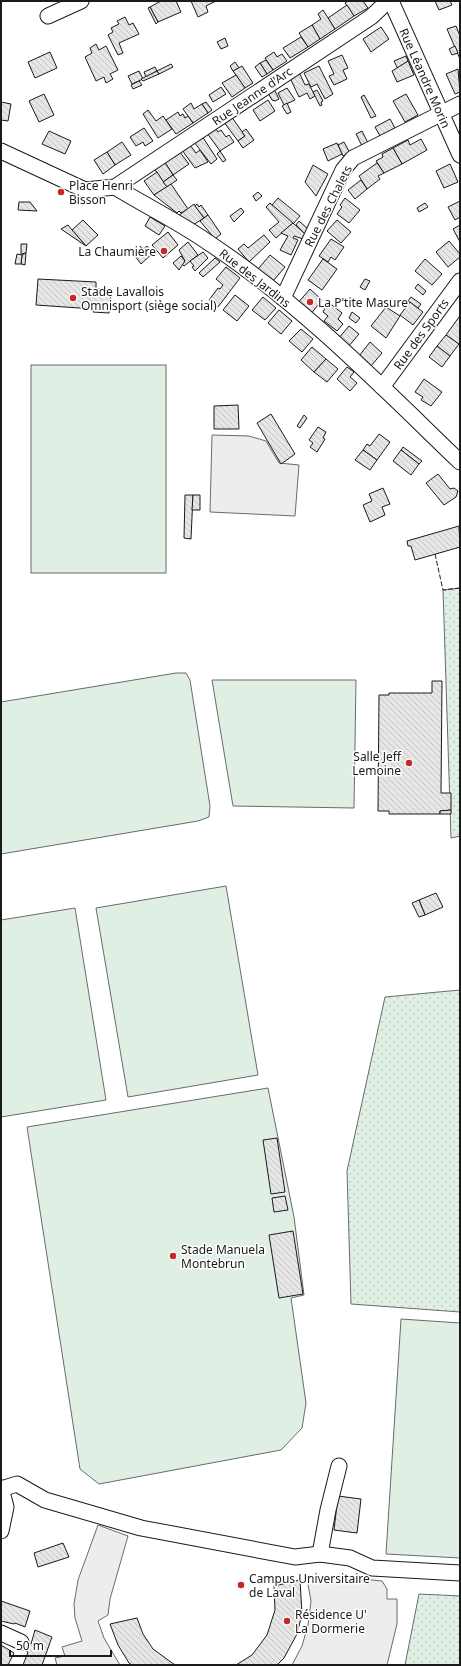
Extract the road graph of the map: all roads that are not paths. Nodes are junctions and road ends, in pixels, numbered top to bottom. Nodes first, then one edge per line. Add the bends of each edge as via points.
1 (82, 1) edge
2 (390, 1) edge
3 (48, 16) dead end
4 (460, 104) edge
5 (441, 113) junction
6 (1, 151) edge
7 (460, 155) edge
8 (114, 187) junction
9 (460, 281) edge
10 (282, 298) junction
11 (382, 387) junction
12 (460, 462) edge
13 (339, 1466) dead end
14 (1, 1489) edge
15 (1, 1531) edge
16 (320, 1554) junction
17 (460, 1572) edge
18 (1, 1633) edge
19 (21, 1642) dead end

1 - 3 street
2 - 5 street, Rue Léandre Morin
2 - 8 street, Rue Jeanne d'Arc via 371,17
4 - 5 street, Rue des Chalets
5 - 7 street, Rue Léandre Morin
5 - 10 street, Rue des Chalets via 353,158 343,170
6 - 8 street via 85,190
8 - 10 street, Rue des Jardins via 209,242
9 - 11 street, Rue des Sports
10 - 11 street, Rue des Jardins
11 - 12 street, Rue des Jardins
13 - 16 street
14 - 15 street via 6,1507
14 - 16 street via 17,1484 45,1500 141,1528 295,1557
16 - 17 street via 350,1558 372,1568
18 - 19 street

